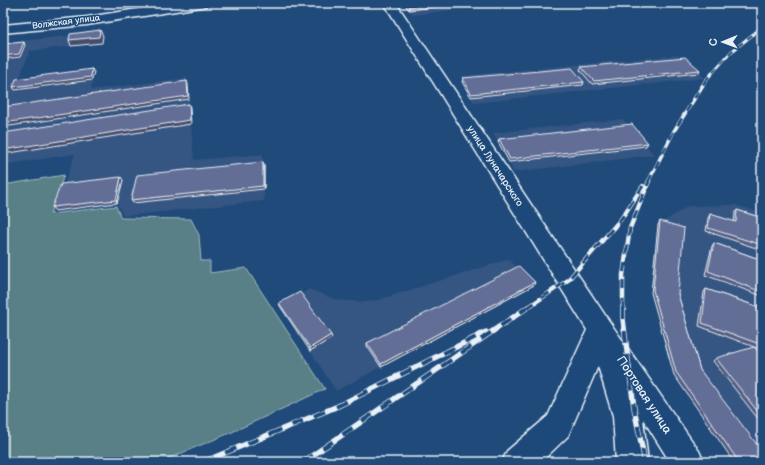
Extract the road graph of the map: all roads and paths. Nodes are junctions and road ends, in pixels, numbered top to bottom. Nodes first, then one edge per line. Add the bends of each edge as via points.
1 (201, 3) edge
2 (390, 3) edge
3 (3, 29) edge
4 (600, 329) junction
5 (518, 462) edge
6 (632, 462) edge
7 (688, 462) edge

1 - 3 street, Волжская улица
2 - 4 street, улица Луначарского
4 - 5 street via 558,426
4 - 6 street via 628,416
4 - 7 street, Портовая улица

